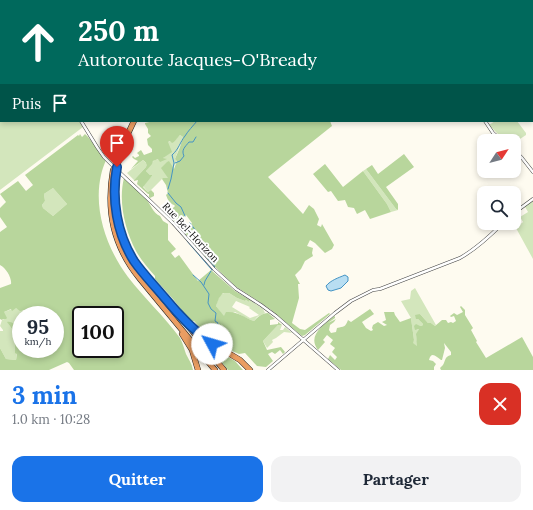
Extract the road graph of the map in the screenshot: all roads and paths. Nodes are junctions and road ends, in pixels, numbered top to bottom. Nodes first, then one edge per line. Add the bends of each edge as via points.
1 (82, 122) edge
2 (130, 122) edge
3 (134, 122) edge
4 (485, 122) edge
5 (495, 134) edge
6 (521, 157) edge
7 (115, 168) junction
8 (533, 172) edge
9 (533, 199) edge
10 (521, 208) edge
11 (495, 230) edge
12 (174, 309) junction
13 (166, 310) junction
14 (303, 340) junction
15 (198, 370) edge
16 (215, 370) edge
17 (224, 370) edge
18 (250, 370) edge
19 (268, 370) edge
20 (338, 370) edge

1 - 14 street, Rue Bel-Horizon via 104,157 177,227 214,269
2 - 7 highway via 121,141
3 - 7 highway
4 - 5 street
6 - 8 street
7 - 12 highway via 116,210 124,242 140,269
7 - 13 highway via 111,205 118,242 133,270
9 - 10 street
11 - 14 street via 461,257 352,301
12 - 17 highway
12 - 18 highway via 205,339 237,358
13 - 15 highway via 190,346
13 - 16 highway
14 - 19 street
14 - 20 street, Rue Bel-Horizon

